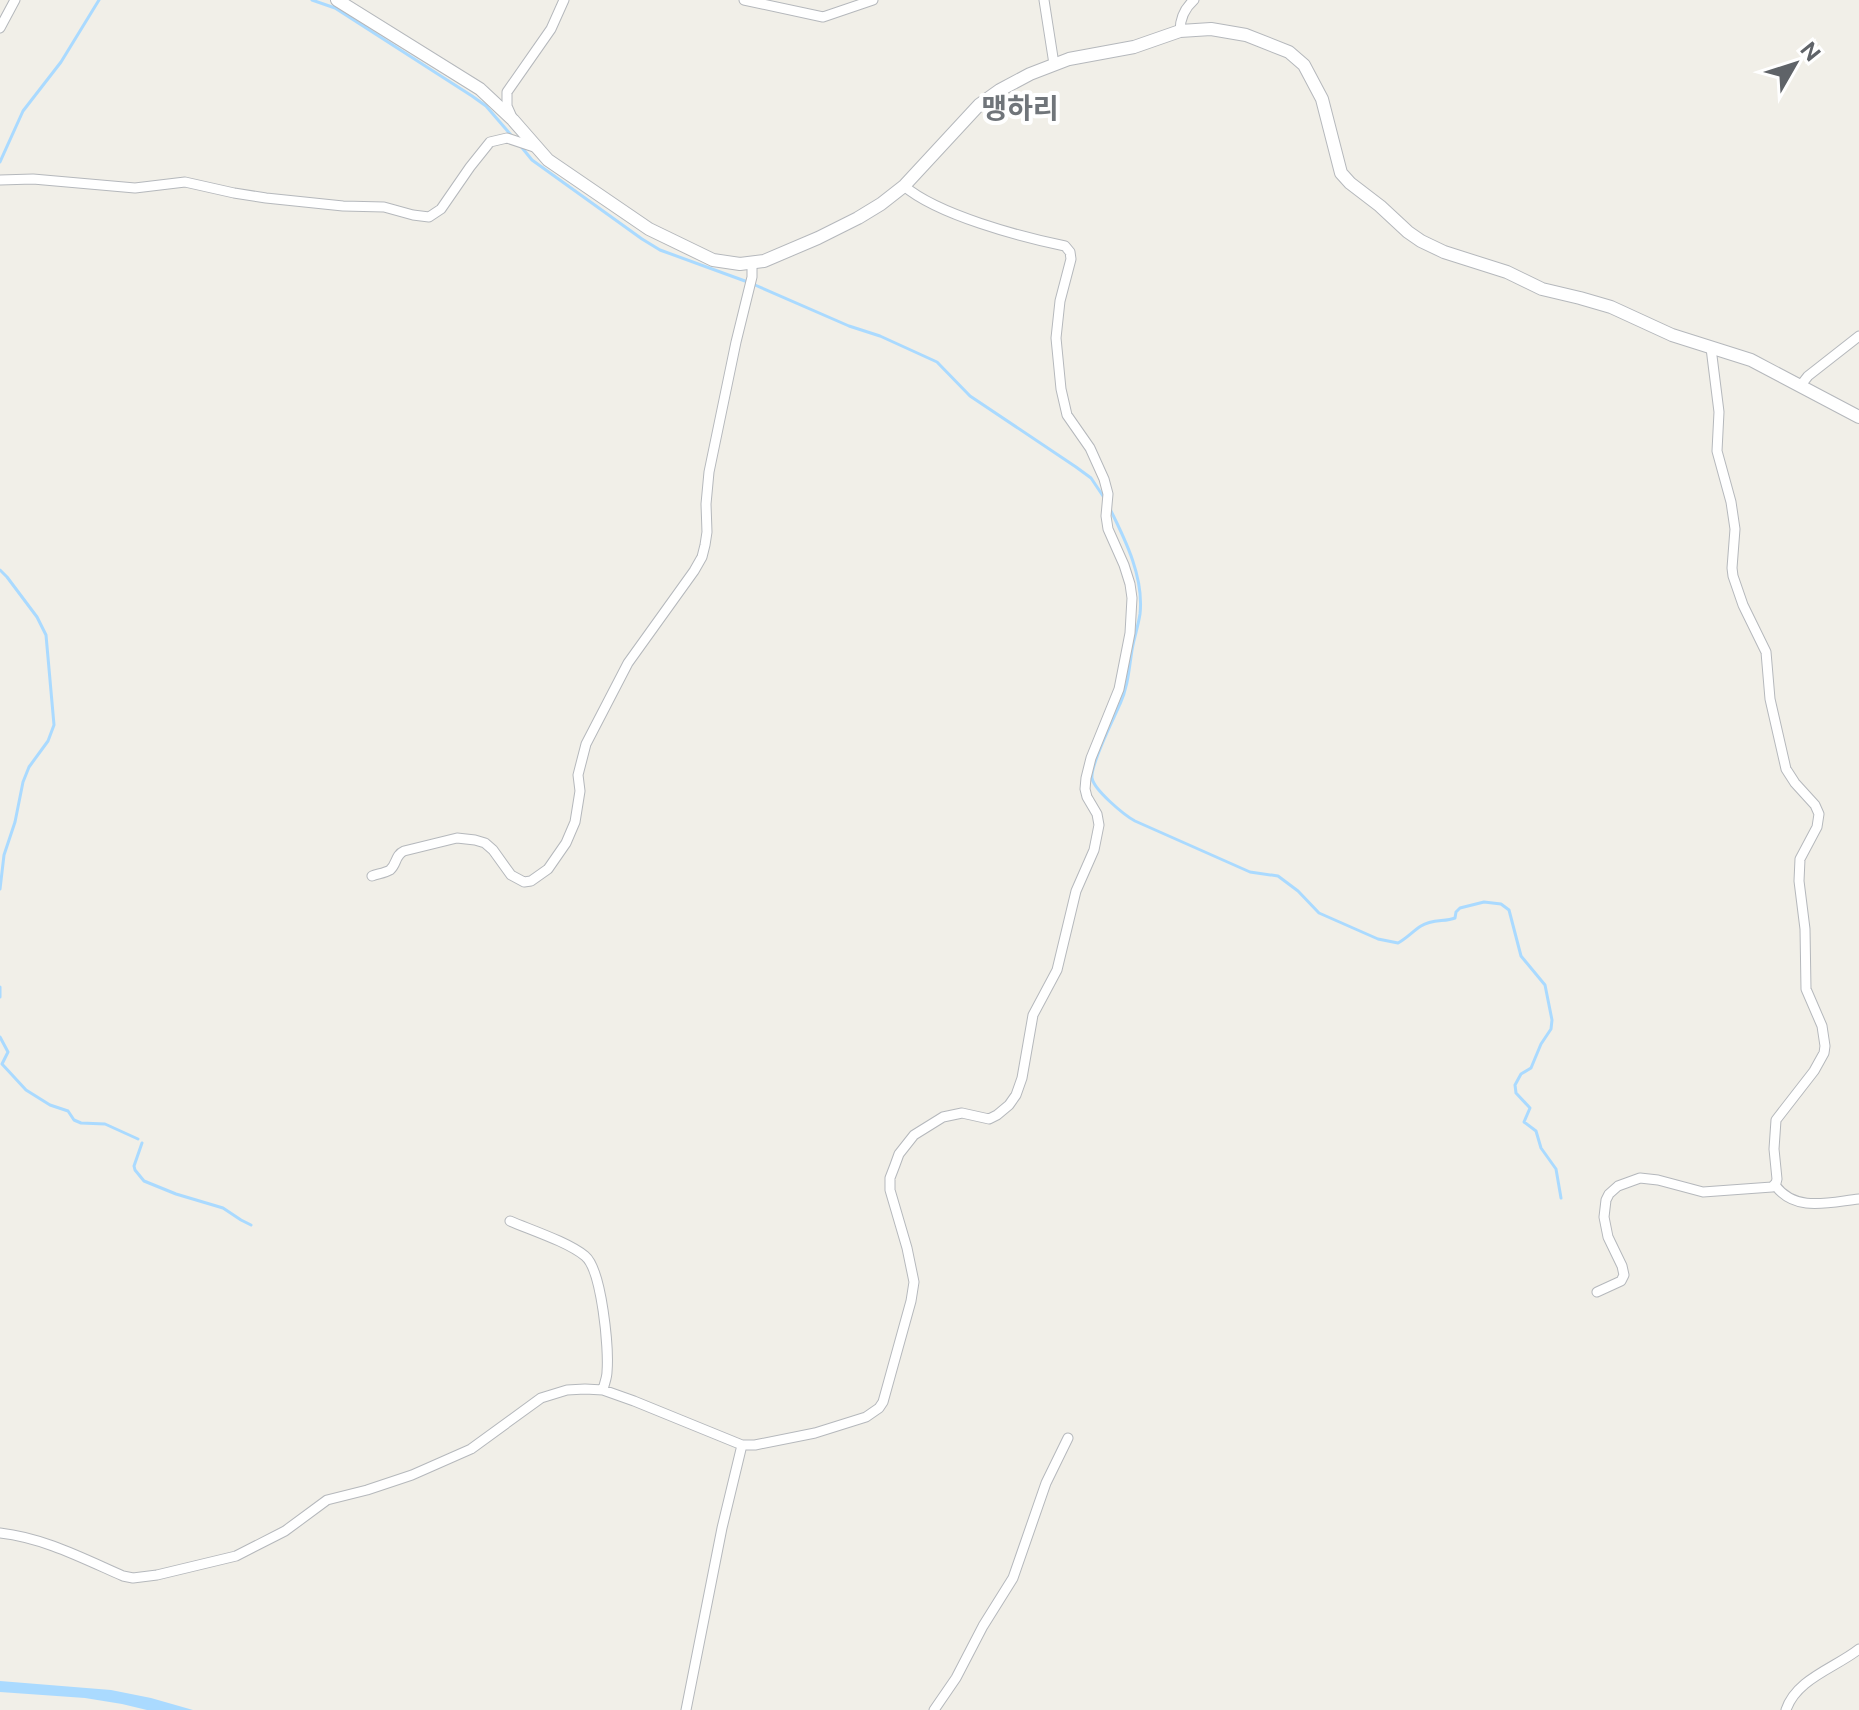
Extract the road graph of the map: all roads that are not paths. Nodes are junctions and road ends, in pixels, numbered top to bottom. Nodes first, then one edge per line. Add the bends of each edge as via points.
1 (15, 0) edge
2 (337, 0) edge
3 (564, 0) edge
4 (744, 0) edge
5 (873, 0) edge
6 (1044, 0) edge
7 (1194, 0) edge
8 (0, 28) edge
9 (1180, 31) junction
10 (1054, 64) junction
11 (513, 120) junction
12 (539, 150) junction
13 (0, 180) edge
14 (904, 186) junction
15 (752, 263) junction
16 (1859, 336) edge
17 (1711, 348) junction
18 (1801, 385) junction
19 (1859, 417) edge
20 (372, 876) dead end
21 (1775, 1185) junction
22 (1859, 1199) edge
23 (510, 1221) dead end
24 (1597, 1292) dead end
25 (603, 1390) junction
26 (1068, 1438) dead end
27 (742, 1445) junction
28 (0, 1533) edge
29 (1859, 1649) edge
30 (686, 1710) edge
31 (934, 1710) edge
32 (1786, 1710) edge

1 - 8 street
2 - 11 street via 480,89
3 - 11 street via 551,29 507,92
4 - 5 street via 823,17
6 - 10 street
7 - 9 street
9 - 10 street
9 - 17 street via 1246,35 1297,57 1322,99 1341,173 1421,241
10 - 14 street via 979,105
11 - 12 street
12 - 13 street via 507,138 490,142 441,209 429,217 384,207 244,195 185,182 135,188
12 - 15 street via 558,169 670,241 713,260
14 - 15 street via 858,218
14 - 27 street via 957,214 1065,246 1070,252 1056,338 1063,403 1104,479 1108,529 1130,584 1130,633 1119,689 1086,778 1087,797 1097,814 1097,837 1076,891 1057,970 1033,1015 1016,1095 989,1119 953,1113 922,1129 899,1154 890,1178 914,1282 883,1402 866,1417 822,1431
15 - 20 street via 709,472 702,557 628,663 586,744 575,822 566,843 548,869 531,881 511,875 485,843 457,838 404,851 388,871
16 - 18 street
17 - 18 street via 1751,360
17 - 21 street via 1719,412 1717,451 1735,529 1733,576 1766,652 1786,769 1819,814 1800,859 1799,881 1806,989 1825,1046 1814,1071 1776,1120
18 - 19 street
21 - 22 street via 1801,1203
21 - 24 street via 1703,1192 1640,1178 1618,1186 1609,1194 1604,1217 1623,1278
23 - 25 street via 567,1245 592,1264 605,1320
25 - 27 street
25 - 28 street via 549,1395 471,1449 412,1475 327,1500 271,1539 236,1556 188,1569 133,1578 60,1547
26 - 31 street via 1046,1483 1013,1578
27 - 30 street
29 - 32 street via 1800,1688

